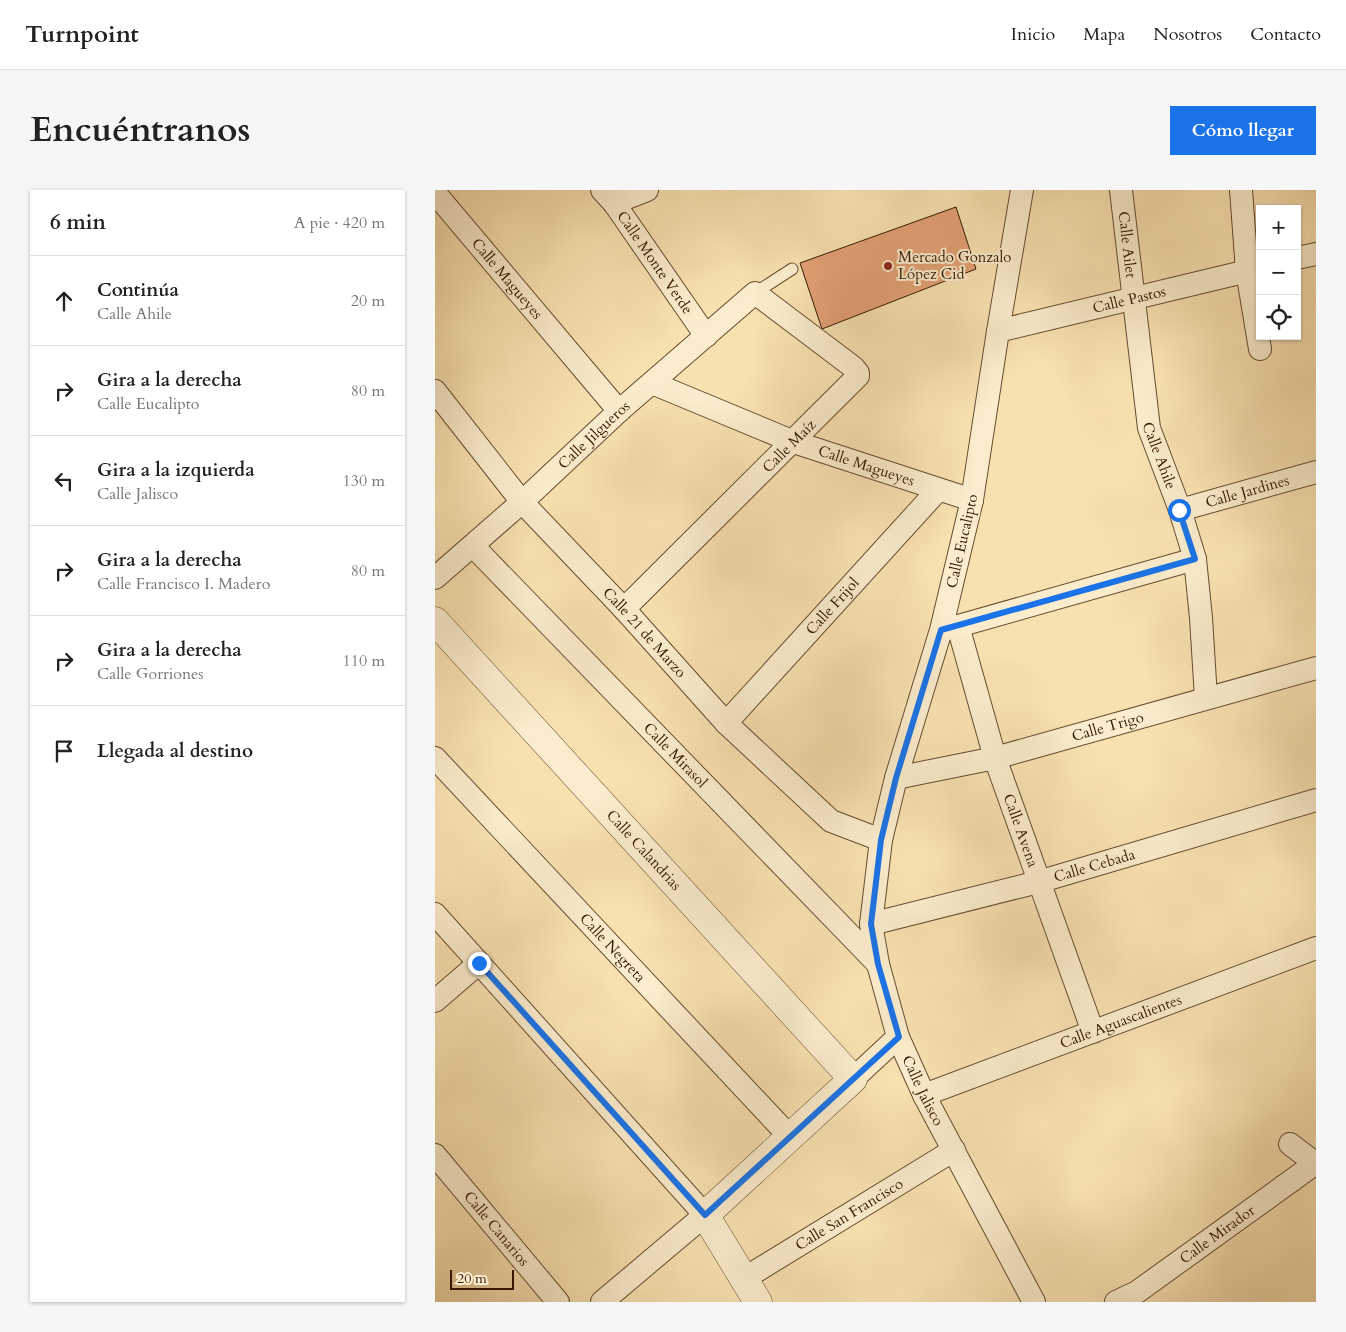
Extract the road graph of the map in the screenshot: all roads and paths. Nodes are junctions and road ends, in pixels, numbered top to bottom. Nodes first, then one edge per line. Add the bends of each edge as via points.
1 (647, 190) edge
2 (1022, 190) edge
3 (1121, 190) edge
4 (1241, 190) edge
5 (435, 192) edge
6 (608, 197) edge
7 (1316, 254) edge
8 (1301, 257) edge
9 (792, 269) dead end
10 (1253, 269) edge
11 (755, 293) junction
12 (1133, 300) junction
13 (998, 331) junction
14 (705, 336) junction
15 (1259, 349) dead end
16 (651, 382) junction
17 (435, 391) edge
18 (619, 411) junction
19 (794, 442) junction
20 (1316, 472) edge
21 (938, 490) junction
22 (972, 500) junction
23 (522, 502) junction
24 (1179, 510) junction
25 (473, 546) junction
26 (1195, 559) junction
27 (435, 578) edge
28 (624, 609) junction
29 (435, 621) edge
30 (950, 628) junction
31 (1316, 668) edge
32 (1206, 698) junction
33 (726, 723) junction
34 (435, 758) edge
35 (995, 758) junction
36 (896, 778) junction
37 (1316, 800) edge
38 (881, 840) junction
39 (1038, 882) junction
40 (871, 924) junction
41 (439, 925) edge
42 (1316, 948) edge
43 (479, 963) junction
44 (878, 964) junction
45 (435, 1002) edge
46 (1093, 1032) junction
47 (899, 1037) junction
48 (853, 1079) junction
49 (924, 1095) junction
50 (790, 1137) junction
51 (1290, 1144) dead end
52 (954, 1150) junction
53 (435, 1155) edge
54 (1316, 1163) edge
55 (705, 1215) junction
56 (751, 1290) edge
57 (1139, 1297) edge
58 (558, 1302) edge
59 (602, 1302) edge
60 (1034, 1302) edge
61 (1116, 1302) edge

1 - 6 street
2 - 13 street, Calle Eucalipto
3 - 12 street, Calle Ailet
4 - 10 street
5 - 18 street, Calle Magueyes
6 - 14 street, Calle Monte Verde
7 - 8 street
9 - 11 lane
10 - 12 street, Calle Pastos
10 - 15 street
11 - 14 street, Calle Jilgueros
11 - 19 street, Calle Maíz via 858,373 856,380
12 - 13 street, Calle Pastos
12 - 24 street, Calle Ahile via 1149,428
13 - 22 street, Calle Eucalipto
14 - 16 street, Calle Jilgueros
16 - 18 street, Calle Jilgueros
16 - 19 street, Calle Magueyes
17 - 23 street, Calle 21 de Marzo
18 - 23 street, Calle Jilgueros
19 - 21 street, Calle Magueyes
19 - 28 street, Calle Maíz
20 - 24 street, Calle Jardines
21 - 22 street, Calle Magueyes
21 - 33 street, Calle Frijol
22 - 30 street, Calle Eucalipto
23 - 25 street, Calle Jilgueros
23 - 28 street, Calle 21 de Marzo
24 - 26 street, Calle Ahile
25 - 27 street, Calle Jilgueros
25 - 44 street, Calle Mirasol
26 - 30 street
26 - 32 street, Calle Ahile
28 - 33 street, Calle 21 de Marzo
29 - 48 street, Calle Calandrias
30 - 35 street, Calle Avena
30 - 36 street, Calle Jalisco
31 - 32 street, Calle Trigo
32 - 35 street, Calle Trigo
33 - 38 street, Calle 21 de Marzo via 831,821
34 - 50 street, Calle Negreta
35 - 36 street, Calle Trigo
35 - 39 street, Calle Avena
36 - 38 street, Calle Jalisco
37 - 39 street, Calle Cebada
38 - 40 street, Calle Jalisco
39 - 40 street, Calle Cebada
39 - 46 street, Calle Avena
40 - 44 street, Calle Jalisco
41 - 43 street
42 - 46 street, Calle Aguascalientes
43 - 45 street
43 - 55 street
44 - 47 street, Calle Jalisco
46 - 49 street, Calle Aguascalientes
47 - 48 street
47 - 49 street, Calle Jalisco
48 - 50 street
49 - 52 street, Calle Jalisco
50 - 55 street
51 - 54 street
52 - 56 street, Calle San Francisco
52 - 60 street, Calle Jalisco
53 - 58 street, Calle Canarios
54 - 57 street, Calle Mirador
55 - 56 street
55 - 59 street
57 - 61 street, Calle Mirador

